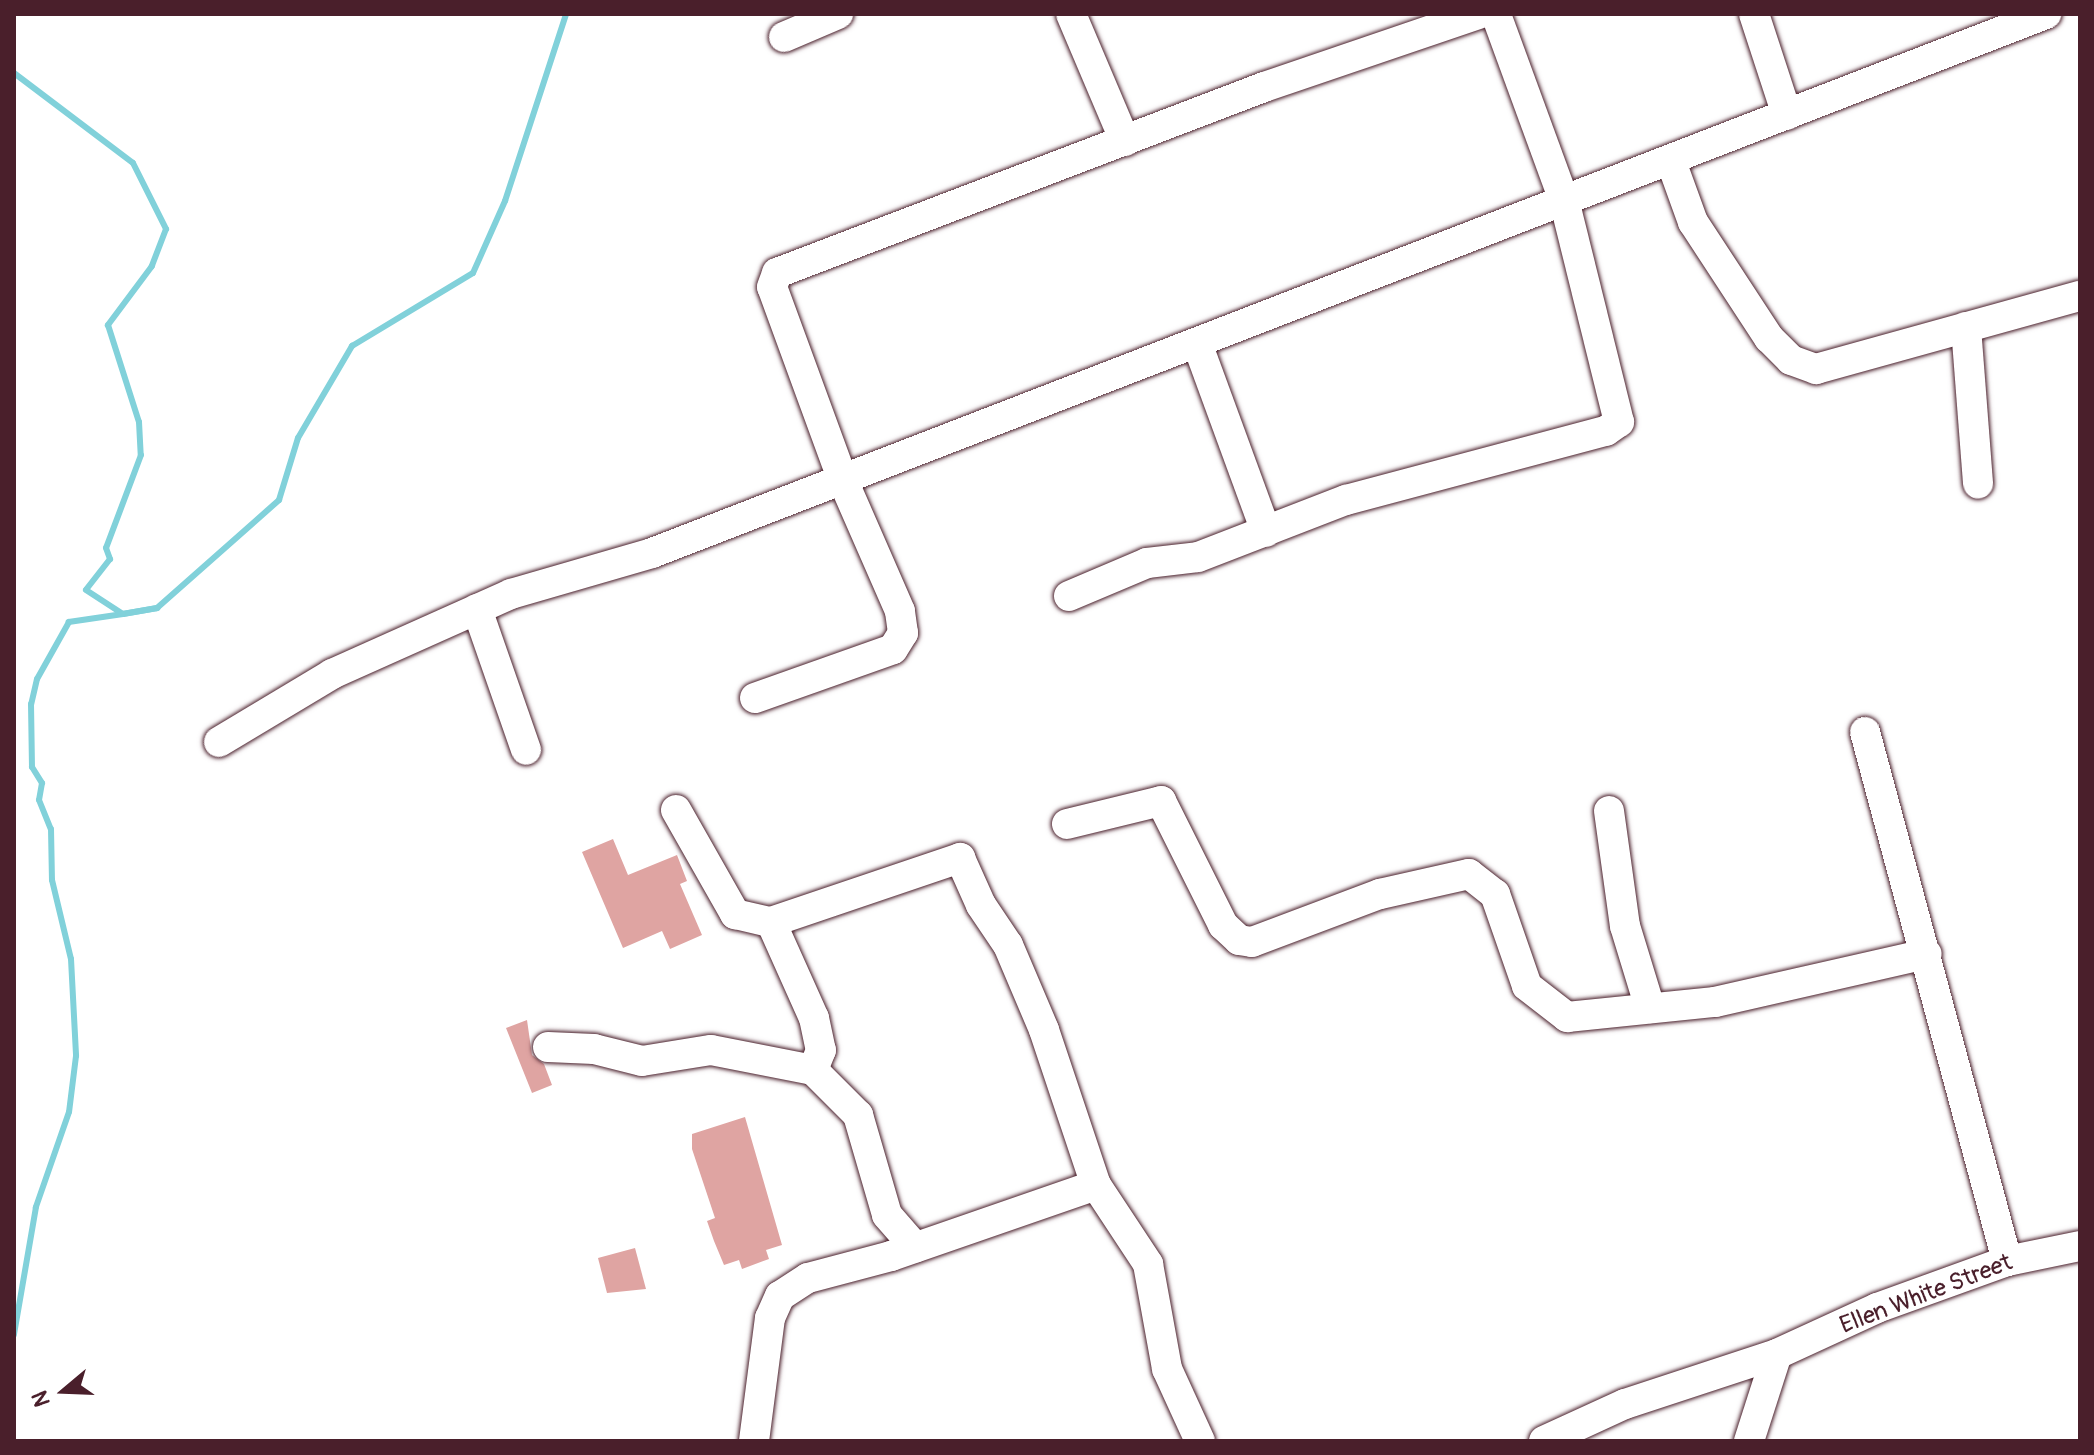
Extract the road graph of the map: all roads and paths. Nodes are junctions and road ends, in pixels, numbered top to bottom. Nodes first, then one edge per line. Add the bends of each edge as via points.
1 (838, 14) edge
2 (1071, 14) edge
3 (1479, 14) edge
4 (1496, 14) edge
5 (1754, 14) edge
6 (2046, 14) edge
7 (784, 37) dead end
8 (1787, 115) junction
9 (1125, 141) junction
10 (1672, 164) junction
11 (1565, 203) junction
12 (2080, 296) edge
13 (1966, 327) junction
14 (1197, 343) junction
15 (842, 478) junction
16 (1978, 484) dead end
17 (1266, 532) junction
18 (1069, 596) dead end
19 (477, 609) junction
20 (755, 698) dead end
21 (1865, 732) dead end
22 (219, 742) dead end
23 (526, 750) dead end
24 (676, 810) dead end
25 (1609, 811) dead end
26 (1067, 824) dead end
27 (771, 922) junction
28 (1927, 954) junction
29 (1650, 1008) junction
30 (814, 1018) junction
31 (548, 1047) dead end
32 (813, 1070) junction
33 (858, 1115) junction
34 (1096, 1185) junction
35 (2080, 1246) edge
36 (915, 1247) junction
37 (2007, 1261) junction
38 (1777, 1354) junction
39 (754, 1441) edge
40 (1200, 1441) edge
41 (1544, 1441) edge
42 (1749, 1441) edge

1 - 7 street
2 - 9 street
3 - 9 street
4 - 11 street
5 - 8 street
6 - 8 street
8 - 10 street
9 - 15 street via 777,273 772,287
10 - 11 street
10 - 13 street via 1693,222 1769,338 1791,360 1816,369
11 - 14 street
11 - 17 street via 1619,422 1606,431 1346,500
12 - 13 street
13 - 16 street
14 - 15 street
14 - 17 street
15 - 19 street via 652,553
15 - 20 street via 900,611 898,644
17 - 18 street via 1198,557 1147,563
19 - 22 street via 332,674
19 - 23 street
21 - 28 street
24 - 27 street via 735,914
25 - 29 street via 1625,926
26 - 29 street via 1161,801 1223,925 1239,940 1252,942 1380,894 1469,874 1495,894 1527,986 1553,1011 1567,1017
27 - 30 street
27 - 34 street via 960,858 1008,945 1044,1030
28 - 29 street via 1715,1002
28 - 37 street
30 - 32 street via 821,1050
30 - 33 street via 837,1051
31 - 32 street via 594,1049 642,1061 711,1050
32 - 33 street
33 - 36 street via 887,1215
34 - 36 street
34 - 40 street via 1148,1264 1167,1369
35 - 37 street, Ellen White Street
36 - 39 street via 808,1278 780,1296 770,1318
37 - 38 street, Ellen White Street via 1877,1308
38 - 41 street, Ellen White Street via 1625,1404
38 - 42 street

